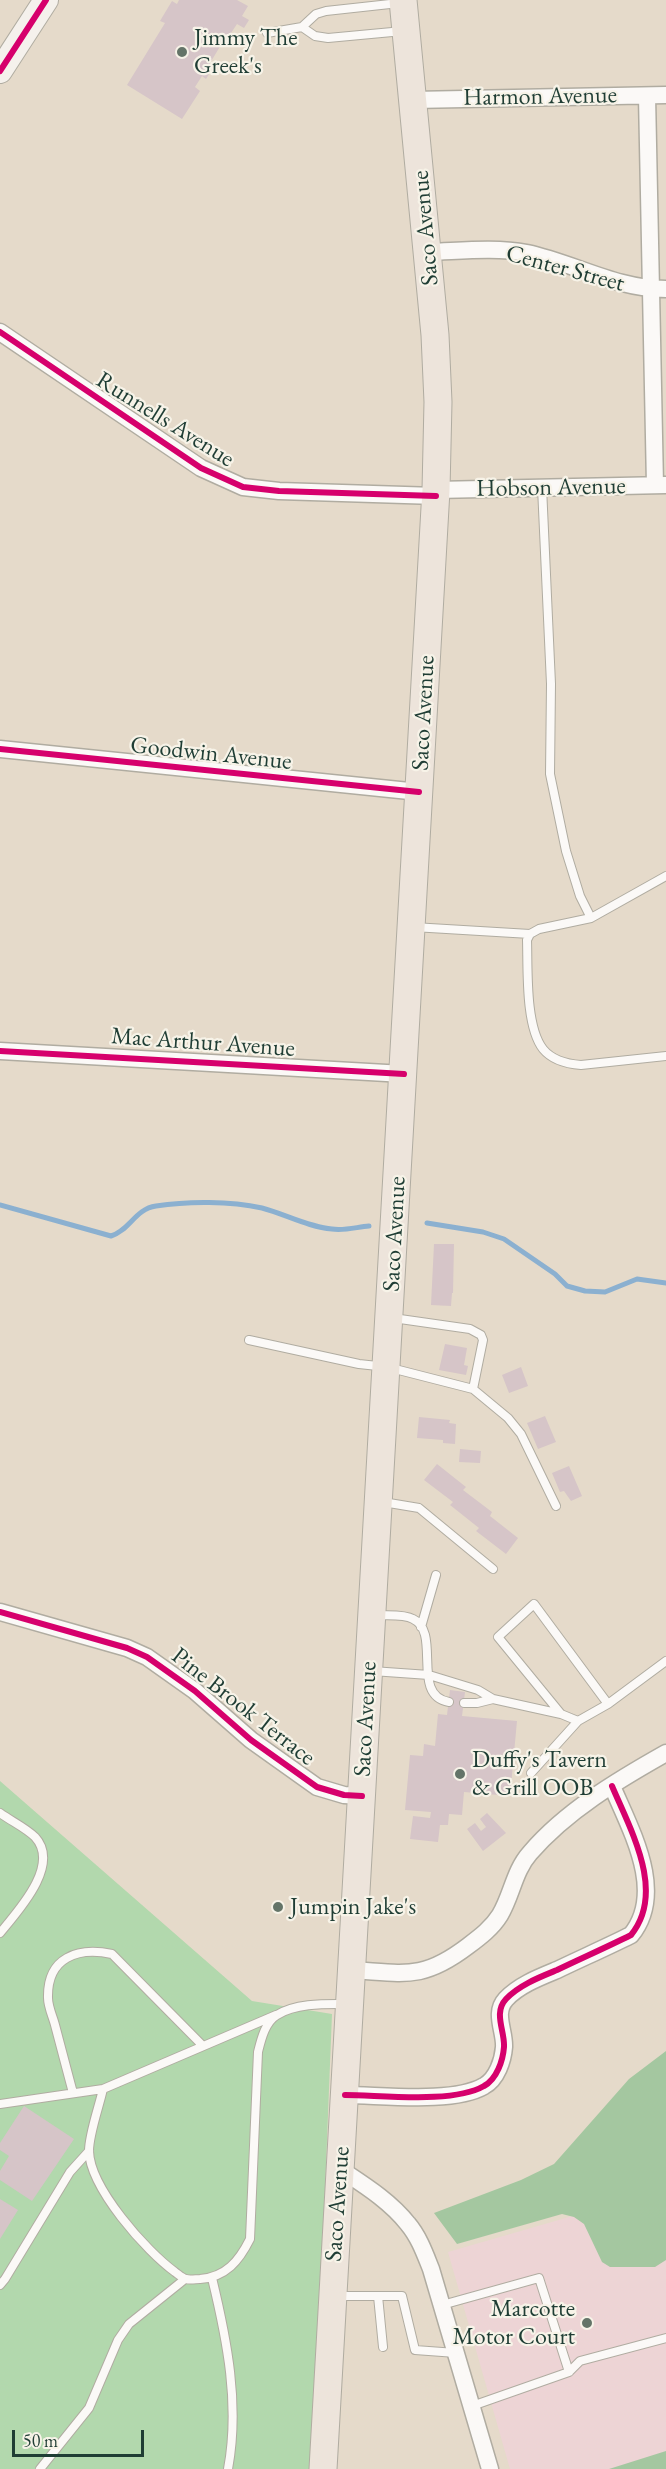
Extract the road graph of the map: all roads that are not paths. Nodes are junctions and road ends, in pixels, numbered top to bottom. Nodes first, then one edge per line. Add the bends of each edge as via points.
1 (46, 0) edge
2 (403, 1) edge
3 (302, 27) junction
4 (405, 31) junction
5 (267, 33) dead end
6 (0, 71) edge
7 (646, 96) junction
8 (666, 96) edge
9 (413, 100) junction
10 (429, 252) junction
11 (658, 289) edge
12 (0, 332) edge
13 (661, 485) edge
14 (542, 487) junction
15 (436, 493) junction
16 (0, 749) edge
17 (419, 792) junction
18 (666, 876) edge
19 (591, 918) junction
20 (412, 927) junction
21 (530, 934) junction
22 (0, 1051) edge
23 (666, 1056) edge
24 (404, 1074) junction
25 (390, 1317) junction
26 (249, 1340) dead end
27 (387, 1367) junction
28 (473, 1389) junction
29 (379, 1501) junction
30 (556, 1506) dead end
31 (493, 1569) dead end
32 (436, 1575) dead end
33 (0, 1612) edge
34 (372, 1614) junction
35 (421, 1628) junction
36 (666, 1661) edge
37 (368, 1671) junction
38 (429, 1675) junction
39 (493, 1700) junction
40 (449, 1702) dead end
41 (464, 1703) dead end
42 (608, 1704) junction
43 (561, 1714) junction
44 (578, 1721) junction
45 (666, 1753) edge
46 (531, 1773) dead end
47 (612, 1786) junction
48 (362, 1796) junction
49 (0, 1814) edge
50 (0, 1933) edge
51 (351, 1970) junction
52 (350, 2004) junction
53 (276, 2015) junction
54 (203, 2046) junction
55 (103, 2089) junction
56 (74, 2093) junction
57 (345, 2095) junction
58 (0, 2104) edge
59 (89, 2151) junction
60 (340, 2169) junction
61 (212, 2278) junction
62 (185, 2279) junction
63 (0, 2285) edge
64 (332, 2296) junction
65 (378, 2296) junction
66 (442, 2305) junction
67 (666, 2338) edge
68 (383, 2347) dead end
69 (456, 2353) junction
70 (568, 2372) junction
71 (472, 2406) junction
72 (39, 2469) edge
73 (228, 2469) edge
74 (323, 2469) edge
75 (490, 2469) edge

1 - 6 street
2 - 3 lane via 326,11 316,14
2 - 4 main road, Saco Avenue
3 - 4 lane via 315,36 328,38
3 - 5 lane
4 - 9 main road, Saco Avenue
7 - 8 street, Harmon Avenue
7 - 9 street, Harmon Avenue
7 - 11 street
9 - 10 main road, Saco Avenue
10 - 11 street, Center Street via 526,253 624,285
10 - 15 main road, Saco Avenue via 437,363
11 - 13 street
12 - 15 street, Runnells Avenue via 201,468 230,482 252,489
13 - 14 street, Hobson Avenue
14 - 15 street, Hobson Avenue
14 - 19 lane via 551,684 550,774 566,851
15 - 17 main road, Saco Avenue
16 - 17 street, Goodwin Avenue
17 - 20 main road, Saco Avenue
18 - 19 lane
19 - 21 lane
20 - 21 lane
20 - 24 main road, Saco Avenue
21 - 23 lane via 530,1001 534,1030 543,1049 555,1059 581,1065
22 - 24 street, Mac Arthur Avenue
24 - 25 main road, Saco Avenue
25 - 27 main road, Saco Avenue
25 - 28 lane via 476,1331 483,1340
26 - 27 lane
27 - 28 lane
27 - 29 main road, Saco Avenue
28 - 30 lane via 521,1434
29 - 31 lane via 419,1508
29 - 34 main road, Saco Avenue
32 - 35 lane
33 - 48 street, Pine Brook Terrace via 147,1657 317,1787
34 - 35 lane via 414,1619
34 - 37 main road, Saco Avenue
35 - 38 lane via 426,1637
36 - 42 lane
37 - 38 lane
37 - 48 main road, Saco Avenue
38 - 39 lane via 478,1690
38 - 40 lane via 433,1694
39 - 41 lane
39 - 43 lane
42 - 43 lane via 534,1604 498,1637
42 - 44 lane
43 - 44 lane
44 - 46 lane
45 - 47 street
47 - 51 street via 541,1840 520,1867 501,1914 489,1930 445,1963 411,1973
47 - 57 street via 647,1875 648,1906 632,1935 540,1977 506,1999 500,2007 503,2057 487,2085 453,2096
48 - 51 main road, Saco Avenue
49 - 50 lane via 35,1838 44,1855 40,1876
51 - 52 main road, Saco Avenue
52 - 53 lane via 310,2006
52 - 57 main road, Saco Avenue
53 - 54 lane
53 - 61 lane via 265,2030 258,2052 250,2239 242,2256 228,2270
54 - 55 lane
54 - 56 lane via 112,1954 92,1950 70,1956 56,1967 48,1999
55 - 56 lane
55 - 59 lane
56 - 58 lane
57 - 60 main road, Saco Avenue
59 - 62 lane via 94,2172 108,2198 159,2261
59 - 63 lane via 70,2172
60 - 64 main road, Saco Avenue
60 - 66 street via 376,2193 408,2223 431,2269
61 - 62 lane
61 - 73 lane via 230,2370 232,2421
62 - 72 lane via 129,2324 118,2340 89,2408
64 - 65 lane
64 - 74 main road, Saco Avenue
65 - 68 lane
65 - 69 lane via 402,2296 415,2350
66 - 69 street
66 - 70 lane via 539,2278
67 - 70 lane via 580,2361
69 - 71 street
70 - 71 lane
71 - 75 street

